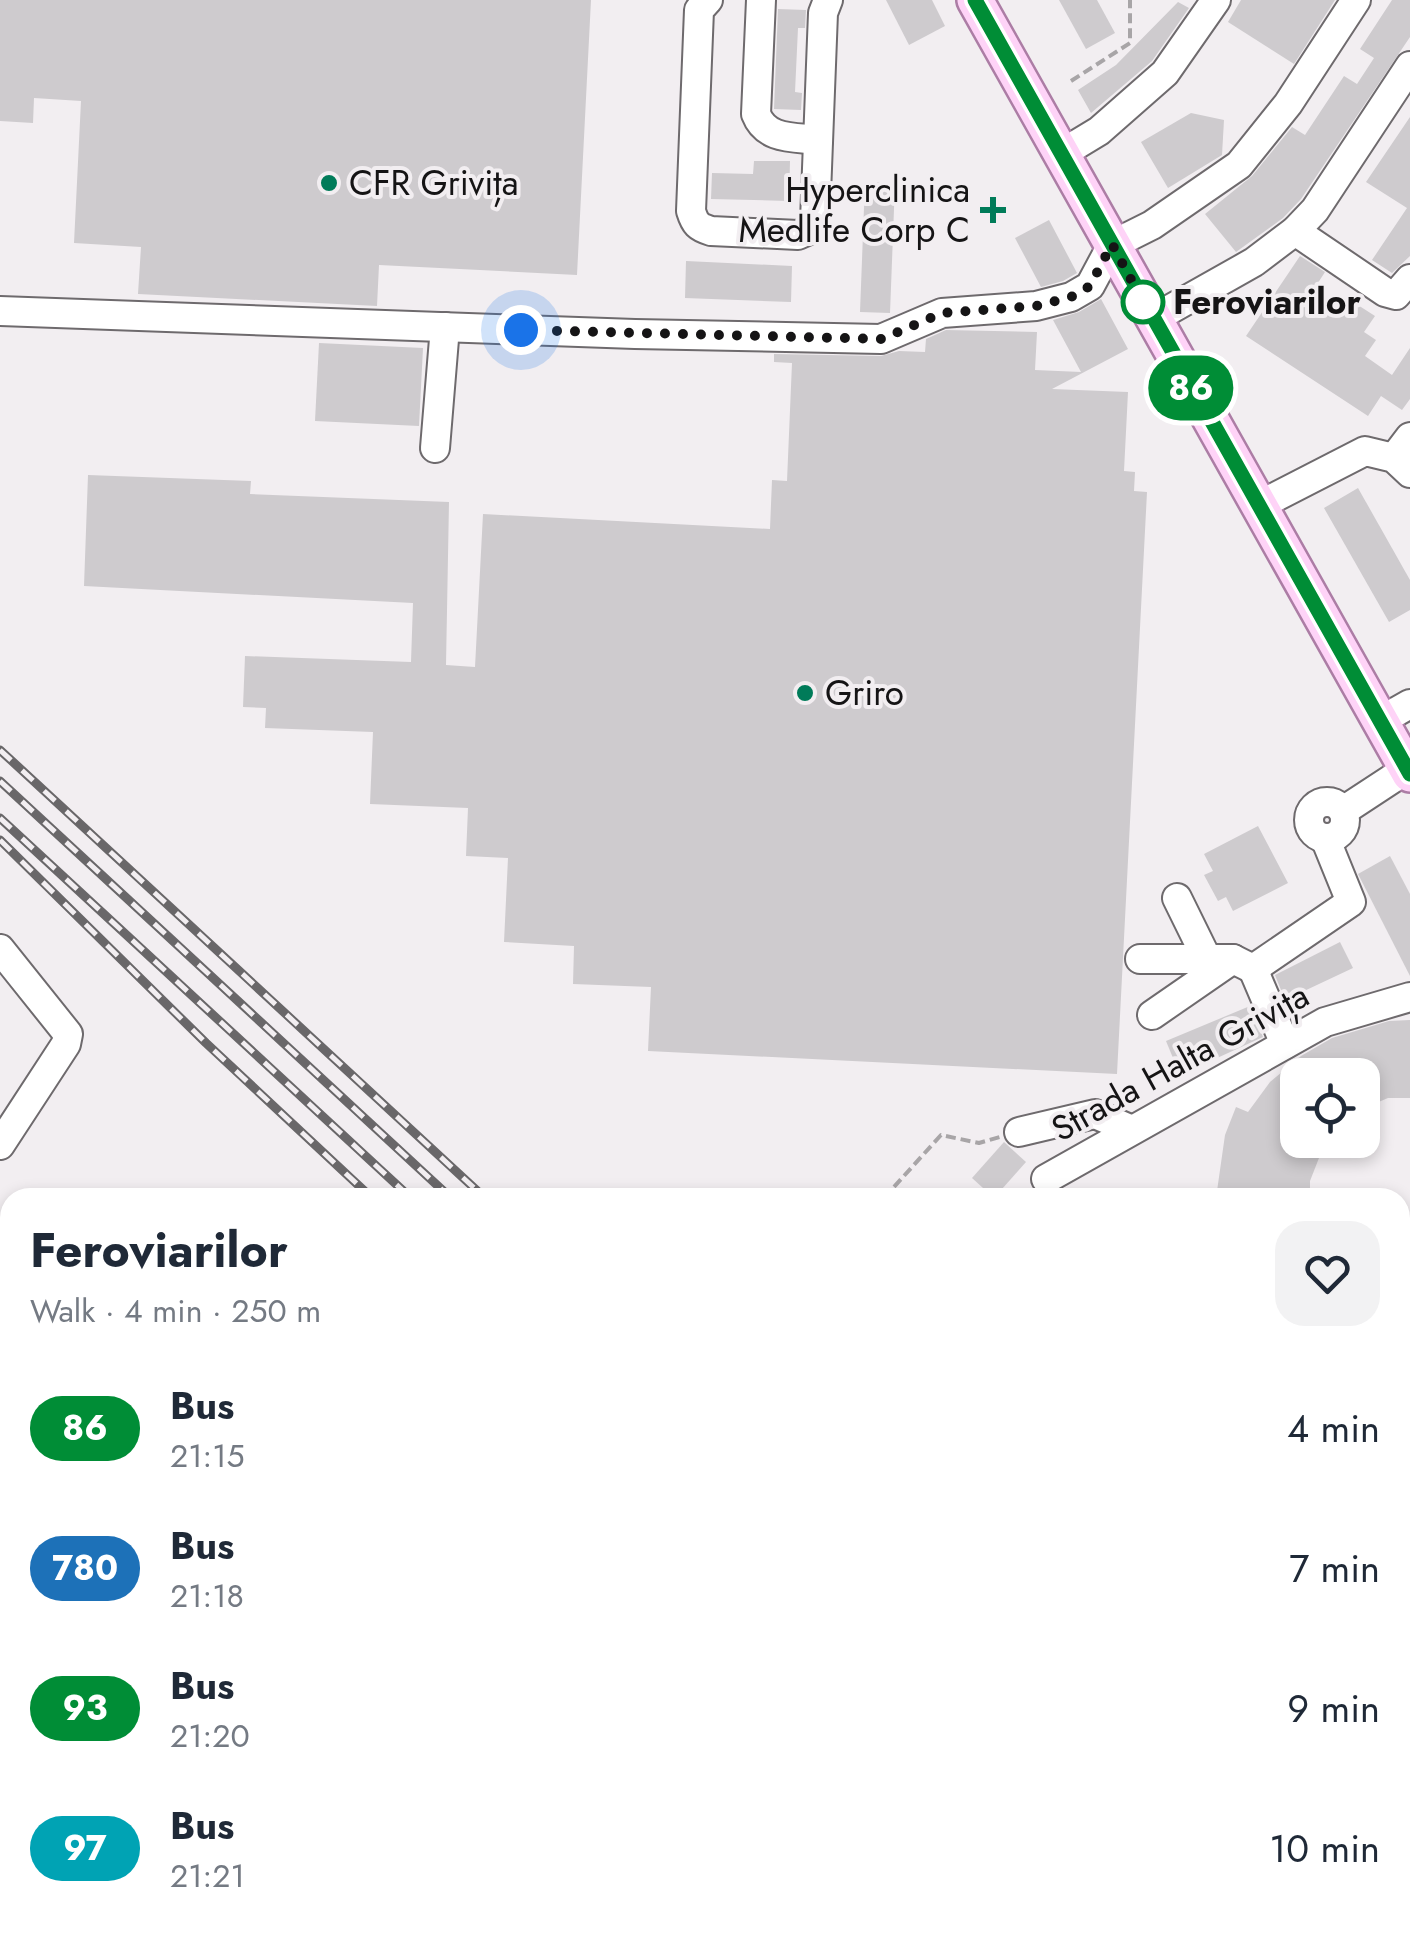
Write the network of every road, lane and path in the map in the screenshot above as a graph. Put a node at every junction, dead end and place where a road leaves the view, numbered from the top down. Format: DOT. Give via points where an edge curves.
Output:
graph roads {
  1 [pos="762,0"];
  2 [pos="975,0"];
  3 [pos="1130,0"];
  4 [pos="1216,0"];
  5 [pos="1356,0"];
  6 [pos="834,2"];
  7 [pos="702,4"];
  8 [pos="1410,66"];
  9 [pos="1070,80"];
  10 [pos="818,140"];
  11 [pos="1061,154"];
  12 [pos="1295,232"];
  13 [pos="1112,244"];
  14 [pos="1410,278"];
  15 [pos="0,311"];
  16 [pos="1152,319"];
  17 [pos="445,327"];
  18 [pos="434,448"];
  19 [pos="1405,456"];
  20 [pos="1258,506"];
  21 [pos="1395,713"];
  22 [pos="1408,771"];
  23 [pos="1177,898"];
  24 [pos="0,949"];
  25 [pos="1140,959"];
  26 [pos="1231,962"];
  27 [pos="1410,997"];
  28 [pos="1152,1015"];
  29 [pos="1285,1044"];
  30 [pos="1132,1130"];
  31 [pos="1019,1132"];
  32 [pos="979,1143"];
  33 [pos="0,1145"];
  34 [pos="1046,1179"];
  35 [pos="893,1188"];
  1 -- 10 [label="street" via="760,126 773,135"];
  2 -- 11 [label="main road"];
  3 -- 9 [label="path" via="1130,44"];
  4 -- 11 [label="street" via="1166,73 1099,132"];
  5 -- 13 [label="street" via="1239,165 1164,218"];
  6 -- 10 [label="street" via="823,13"];
  7 -- 10 [label="street" via="691,211 699,228 807,232 815,220"];
  8 -- 12 [label="street"];
  11 -- 13 [label="main road"];
  12 -- 14 [label="street" via="1385,292 1396,295"];
  12 -- 16 [label="street"];
  13 -- 16 [label="main road"];
  13 -- 17 [label="street" via="1090,286 1071,297 942,313 882,339"];
  15 -- 17 [label="street"];
  16 -- 20 [label="main road"];
  17 -- 18 [label="street"];
  19 -- 20 [label="street" via="1356,453"];
  20 -- 21 [label="main road"];
  21 -- 22 [label="main road"];
  22 -- 26 [label="street" via="1344,811 1326,802 1314,807 1309,825 1325,838 1352,902"];
  23 -- 26 [label="street"];
  24 -- 33 [label="street" via="68,1034"];
  25 -- 26 [label="street"];
  26 -- 28 [label="street"];
  26 -- 29 [label="street"];
  27 -- 29 [label="street, Strada Halta Grivița" via="1325,1022"];
  29 -- 30 [label="street, Strada Halta Grivița"];
  30 -- 31 [label="street" via="1095,1114"];
  30 -- 34 [label="street, Strada Halta Grivița"];
  32 -- 35 [label="path" via="941,1135"];
}
